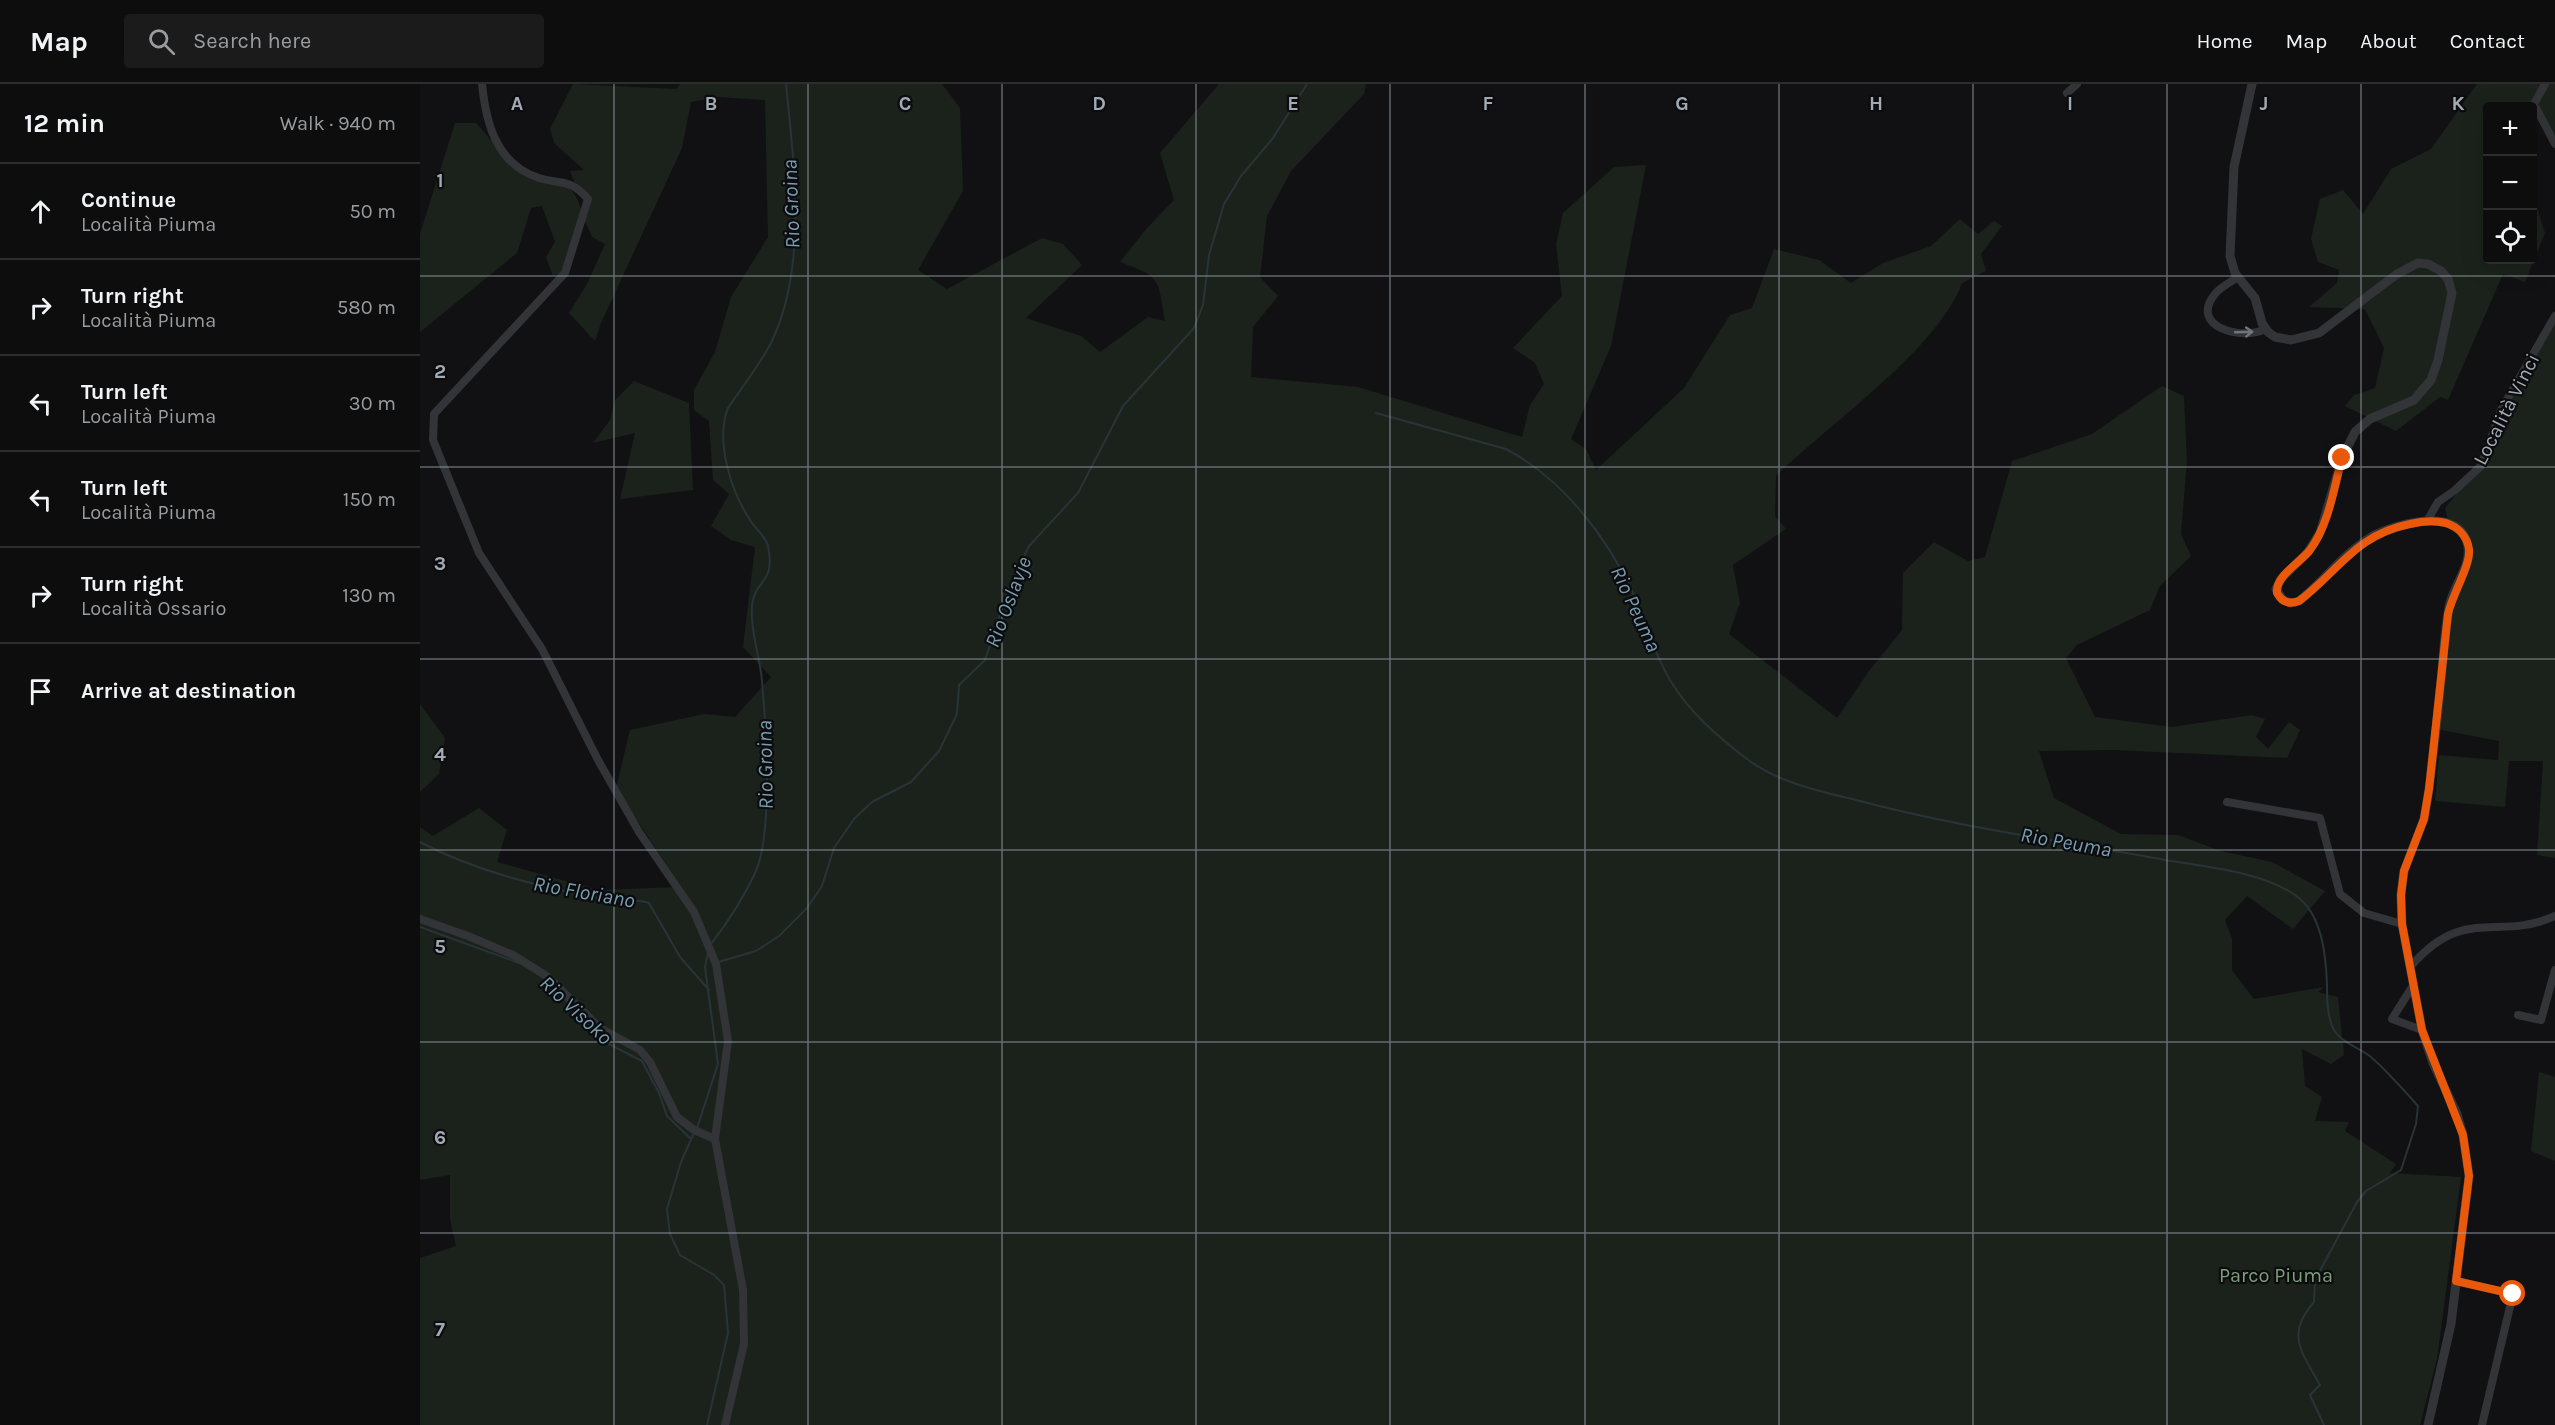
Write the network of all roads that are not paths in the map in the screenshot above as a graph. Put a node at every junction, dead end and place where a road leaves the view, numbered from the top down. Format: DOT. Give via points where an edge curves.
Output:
graph roads {
  1 [pos="482,84"];
  2 [pos="2077,84"];
  3 [pos="2252,84"];
  4 [pos="2545,84"];
  5 [pos="2067,93"];
  6 [pos="2555,144"];
  7 [pos="2238,277"];
  8 [pos="2555,316"];
  9 [pos="2265,329"];
  10 [pos="2427,521"];
  11 [pos="2227,802"];
  12 [pos="2555,916"];
  13 [pos="420,919"];
  14 [pos="2402,924"];
  15 [pos="2411,966"];
  16 [pos="2555,970"];
  17 [pos="2414,984"];
  18 [pos="2518,1015"];
  19 [pos="2422,1030"];
  20 [pos="716,1139"];
  21 [pos="2456,1281"];
  22 [pos="725,1425"];
  23 [pos="2428,1425"];
  24 [pos="2482,1425"];
  1 -- 20 [label="street" via="485,117 499,147 519,167 538,177 576,186 588,200 565,273 434,414 433,440 479,553 542,649 639,831 694,912 716,964 729,1041"];
  2 -- 5 [label="street"];
  3 -- 7 [label="street" via="2234,167 2230,256"];
  4 -- 6 [label="street" via="2534,104"];
  7 -- 9 [label="street" via="2255,298"];
  7 -- 9 [label="street, one-way" via="2214,295 2209,308 2211,321 2229,332"];
  8 -- 10 [label="street, Località Vinci" via="2501,410 2481,466 2438,502"];
  9 -- 10 [label="street" via="2285,339 2312,336 2418,263 2438,268 2448,279 2452,290 2431,380 2414,400 2370,419 2350,439 2320,533 2308,552 2278,582 2279,596 2287,603 2299,601 2345,556 2370,538 2395,527"];
  10 -- 14 [label="street" via="2458,529 2469,550 2448,614 2429,789 2424,819 2404,871"];
  11 -- 14 [label="street" via="2319,818 2340,894 2364,913"];
  12 -- 15 [label="street" via="2527,924 2475,927 2447,934"];
  13 -- 20 [label="street" via="513,955 548,977 600,1028 640,1050 677,1117"];
  14 -- 15 [label="street"];
  15 -- 17 [label="street"];
  16 -- 18 [label="street" via="2541,1020"];
  17 -- 19 [label="street"];
  17 -- 19 [label="street" via="2392,1019"];
  19 -- 21 [label="street" via="2463,1135 2469,1176"];
  20 -- 22 [label="street" via="743,1290 744,1344"];
  21 -- 23 [label="street" via="2440,1382"];
  21 -- 24 [label="street" via="2513,1294"];
}
